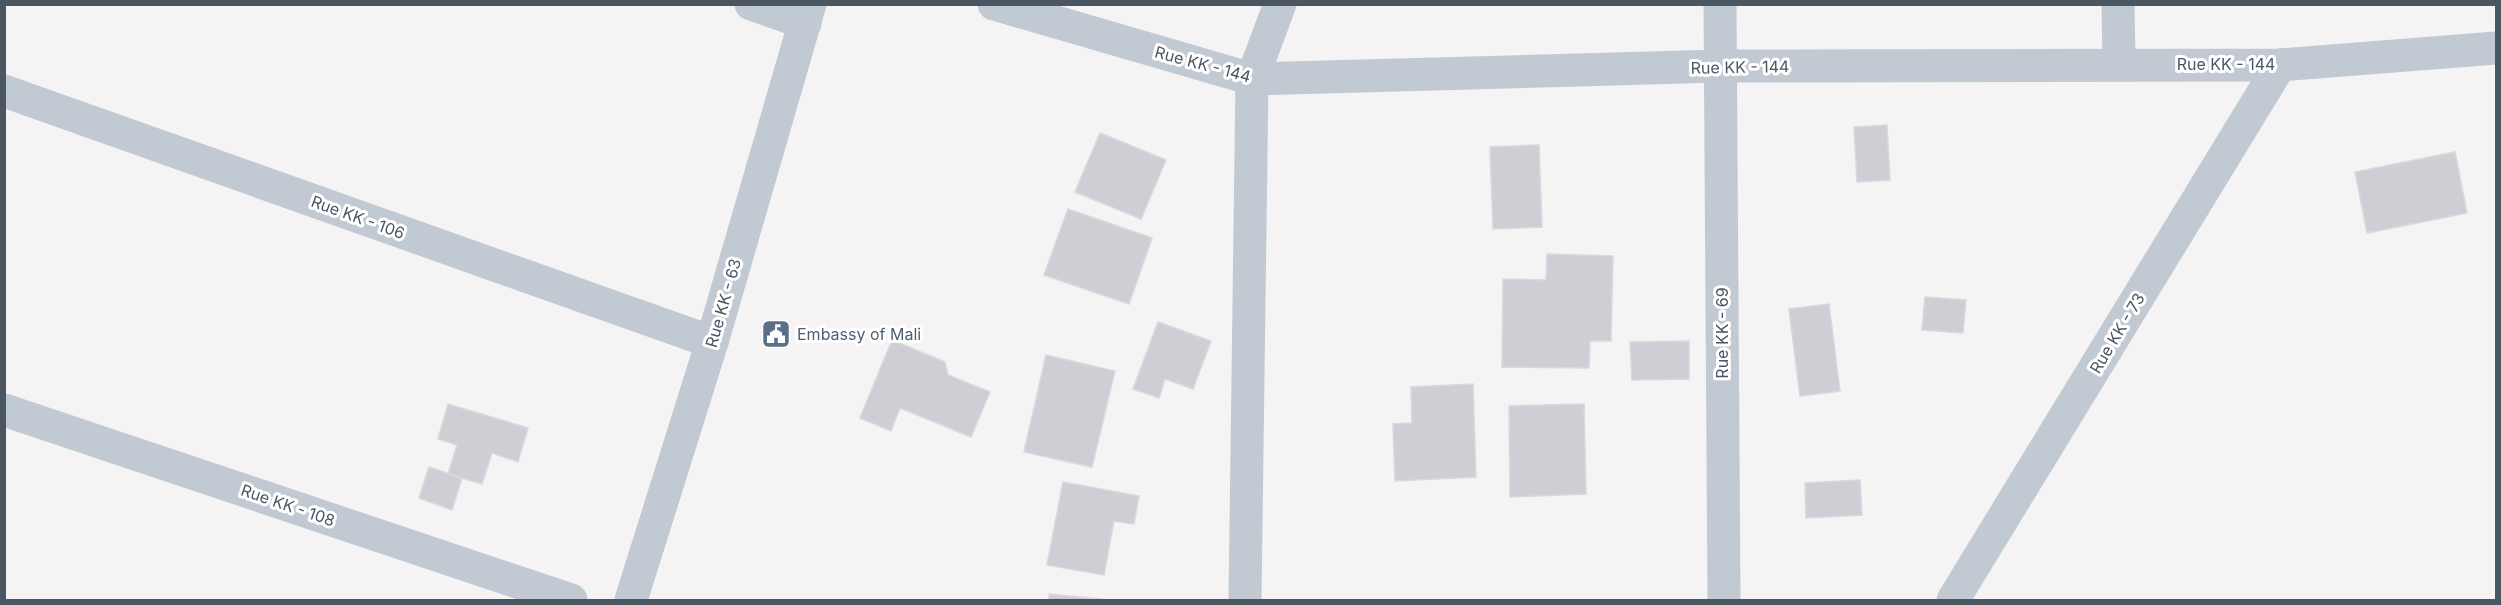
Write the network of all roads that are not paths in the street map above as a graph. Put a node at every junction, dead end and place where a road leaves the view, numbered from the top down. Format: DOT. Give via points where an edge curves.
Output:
graph roads {
  1 [pos="751,4"];
  2 [pos="994,4"];
  3 [pos="1280,4"];
  4 [pos="1720,4"];
  5 [pos="2118,4"];
  6 [pos="807,14"];
  7 [pos="2496,48"];
  8 [pos="2119,63"];
  9 [pos="2280,65"];
  10 [pos="1720,66"];
  11 [pos="1252,79"];
  12 [pos="4,91"];
  13 [pos="711,342"];
  14 [pos="4,410"];
  15 [pos="572,600"];
  16 [pos="631,600"];
  17 [pos="1245,600"];
  18 [pos="1724,600"];
  19 [pos="1953,600"];
  1 -- 6 [label="street"];
  2 -- 11 [label="street, Rue KK - 144"];
  3 -- 11 [label="street"];
  4 -- 10 [label="street, Rue KK - 69"];
  5 -- 8 [label="street"];
  6 -- 13 [label="street, Rue KK - 63"];
  7 -- 9 [label="street, Rue KK - 144"];
  8 -- 9 [label="street, Rue KK - 144"];
  8 -- 10 [label="street, Rue KK - 144"];
  9 -- 19 [label="street, Rue KK - 73"];
  10 -- 11 [label="street, Rue KK - 144"];
  10 -- 18 [label="street, Rue KK - 69"];
  11 -- 17 [label="street"];
  12 -- 13 [label="street, Rue KK - 106"];
  13 -- 16 [label="street, Rue KK - 63"];
  14 -- 15 [label="street, Rue KK - 108"];
}
